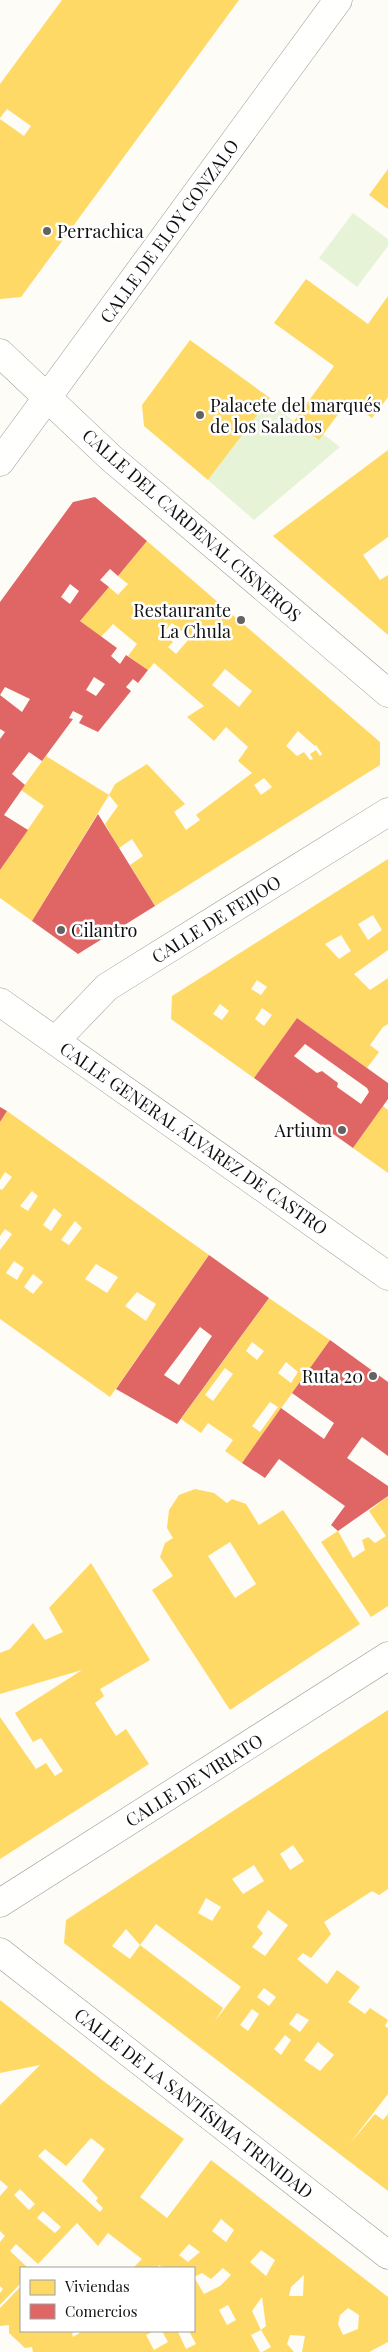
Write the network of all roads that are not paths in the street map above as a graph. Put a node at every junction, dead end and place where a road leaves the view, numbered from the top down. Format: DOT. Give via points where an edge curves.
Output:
graph roads {
  1 [pos="338,0"];
  2 [pos="0,353"];
  3 [pos="47,398"];
  4 [pos="0,462"];
  5 [pos="388,693"];
  6 [pos="388,812"];
  7 [pos="0,1002"];
  8 [pos="56,1040"];
  9 [pos="388,1276"];
  10 [pos="388,1656"];
  11 [pos="0,1903"];
  12 [pos="0,1952"];
  13 [pos="388,2254"];
  1 -- 3 [label="street, CALLE DE ELOY GONZALO"];
  2 -- 3 [label="street, CALLE DEL CARDENAL CISNEROS"];
  3 -- 4 [label="street, CALLE DE ELOY GONZALO"];
  3 -- 5 [label="street, CALLE DEL CARDENAL CISNEROS" via="111,458"];
  6 -- 8 [label="street, CALLE DE FEIJOO" via="106,987"];
  7 -- 8 [label="street, CALLE GENERAL ÁLVAREZ DE CASTRO"];
  8 -- 9 [label="street, CALLE GENERAL ÁLVAREZ DE CASTRO"];
  10 -- 11 [label="street, CALLE DE VIRIATO"];
  12 -- 13 [label="street, CALLE DE LA SANTÍSIMA TRINIDAD"];
}
